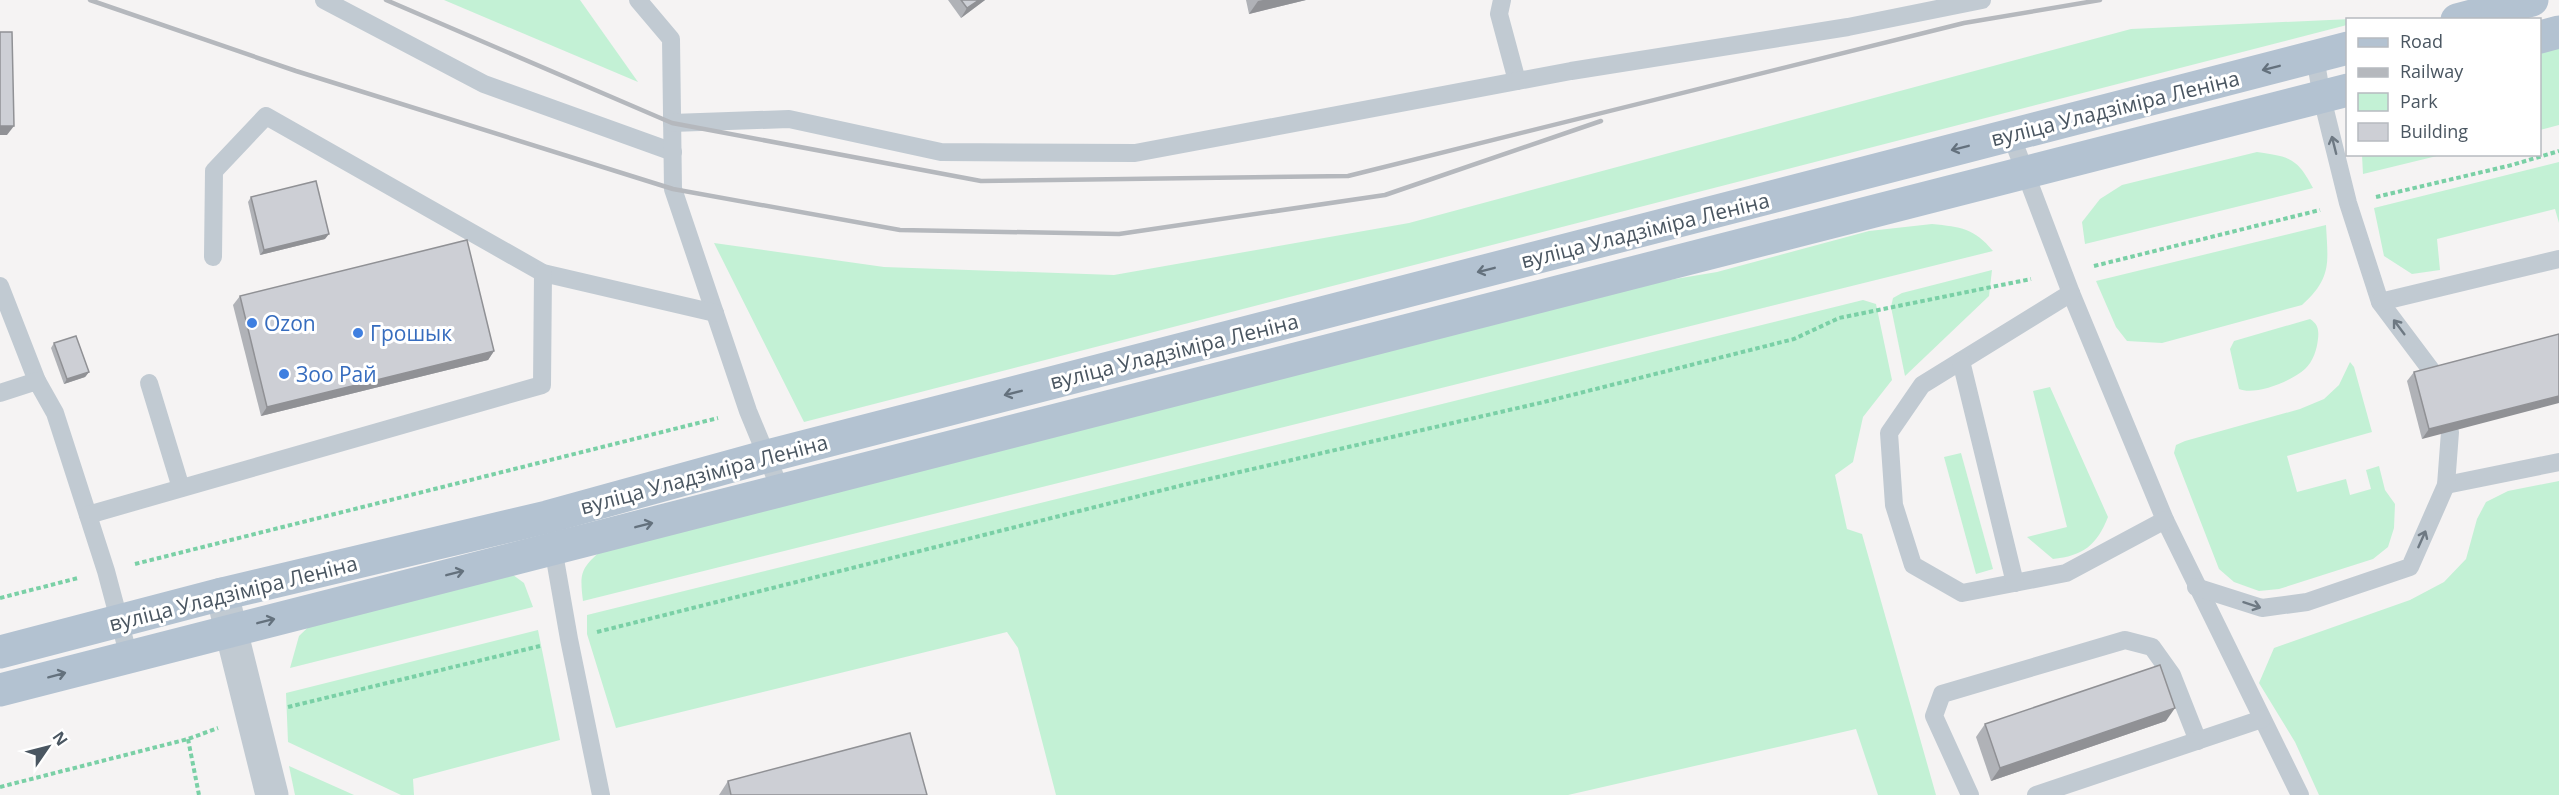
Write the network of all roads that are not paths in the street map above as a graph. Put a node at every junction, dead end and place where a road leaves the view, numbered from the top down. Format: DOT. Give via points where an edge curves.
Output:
graph roads {
  1 [pos="324,0"];
  2 [pos="639,0"];
  3 [pos="1502,0"];
  4 [pos="1982,0"];
  5 [pos="2532,0"];
  6 [pos="2464,18"];
  7 [pos="2559,32"];
  8 [pos="2541,37"];
  9 [pos="2346,49"];
  10 [pos="2315,57"];
  11 [pos="1517,81"];
  12 [pos="2335,94"];
  13 [pos="672,123"];
  14 [pos="2011,135"];
  15 [pos="673,152"];
  16 [pos="2025,172"];
  17 [pos="213,257"];
  18 [pos="2559,259"];
  19 [pos="543,273"];
  20 [pos="0,286"];
  21 [pos="2071,293"];
  22 [pos="2380,302"];
  23 [pos="715,313"];
  24 [pos="1961,361"];
  25 [pos="2434,374"];
  26 [pos="37,381"];
  27 [pos="149,383"];
  28 [pos="0,393"];
  29 [pos="2450,432"];
  30 [pos="768,456"];
  31 [pos="2559,462"];
  32 [pos="2446,485"];
  33 [pos="182,488"];
  34 [pos="781,490"];
  35 [pos="88,515"];
  36 [pos="547,517"];
  37 [pos="2164,520"];
  38 [pos="553,549"];
  39 [pos="2015,583"];
  40 [pos="2196,587"];
  41 [pos="222,594"];
  42 [pos="119,621"];
  43 [pos="231,630"];
  44 [pos="0,652"];
  45 [pos="129,657"];
  46 [pos="0,690"];
  47 [pos="2262,719"];
  48 [pos="2198,741"];
  49 [pos="2293,790"];
  50 [pos="272,795"];
  51 [pos="601,795"];
  52 [pos="1970,795"];
  53 [pos="2036,795"];
  1 -- 15 [label="lane" via="484,84"];
  2 -- 13 [label="lane" via="671,39"];
  3 -- 11 [label="lane" via="1499,14"];
  4 -- 11 [label="lane" via="1848,27"];
  5 -- 6 [label="main road"];
  7 -- 8 [label="main road"];
  9 -- 10 [label="main road, вуліца Уладзіміра Леніна"];
  10 -- 12 [label="lane"];
  10 -- 14 [label="main road, вуліца Уладзіміра Леніна, one-way"];
  11 -- 13 [label="lane" via="1135,153 941,152 789,119"];
  12 -- 16 [label="main road, вуліца Уладзіміра Леніна"];
  22 -- 12 [label="lane, one-way" via="2348,203"];
  13 -- 15 [label="lane"];
  14 -- 16 [label="lane"];
  14 -- 30 [label="main road, вуліца Уладзіміра Леніна, one-way"];
  15 -- 23 [label="lane" via="673,189"];
  16 -- 21 [label="lane"];
  16 -- 34 [label="main road, вуліца Уладзіміра Леніна"];
  17 -- 19 [label="lane" via="214,171 266,116"];
  18 -- 22 [label="lane"];
  19 -- 23 [label="lane"];
  19 -- 33 [label="lane" via="542,385"];
  20 -- 26 [label="lane"];
  21 -- 24 [label="lane"];
  21 -- 37 [label="lane"];
  25 -- 22 [label="lane, one-way"];
  23 -- 30 [label="lane" via="748,411"];
  24 -- 39 [label="lane"];
  24 -- 39 [label="lane" via="1922,385 1889,433 1894,505 1912,565 1962,593"];
  26 -- 28 [label="lane"];
  26 -- 35 [label="lane" via="55,413"];
  27 -- 33 [label="lane"];
  29 -- 32 [label="lane"];
  30 -- 34 [label="lane"];
  30 -- 36 [label="main road, вуліца Уладзіміра Леніна"];
  31 -- 32 [label="lane"];
  40 -- 32 [label="lane, one-way" via="2262,608 2307,602 2410,567"];
  33 -- 35 [label="lane"];
  38 -- 34 [label="main road, вуліца Уладзіміра Леніна, one-way"];
  35 -- 42 [label="lane"];
  36 -- 38 [label="lane"];
  36 -- 41 [label="main road, вуліца Уладзіміра Леніна"];
  37 -- 39 [label="lane" via="2066,573"];
  37 -- 40 [label="lane"];
  43 -- 38 [label="main road, вуліца Уладзіміра Леніна, one-way"];
  38 -- 51 [label="lane"];
  40 -- 47 [label="lane"];
  41 -- 42 [label="main road, вуліца Уладзіміра Леніна"];
  41 -- 43 [label="street"];
  42 -- 44 [label="main road, вуліца Уладзіміра Леніна"];
  42 -- 45 [label="lane"];
  43 -- 45 [label="main road, вуліца Уладзіміра Леніна"];
  43 -- 50 [label="street"];
  46 -- 45 [label="main road, вуліца Уладзіміра Леніна, one-way"];
  47 -- 48 [label="lane"];
  47 -- 49 [label="lane"];
  48 -- 52 [label="lane" via="2172,675 2152,647 2125,640 1942,694 1934,716"];
  48 -- 53 [label="lane"];
}
